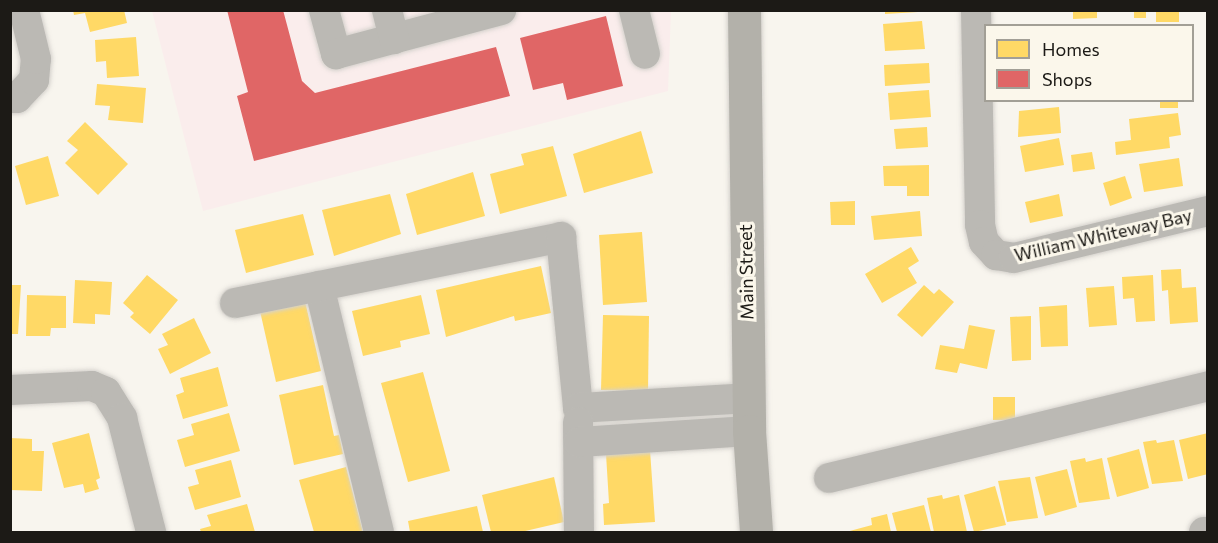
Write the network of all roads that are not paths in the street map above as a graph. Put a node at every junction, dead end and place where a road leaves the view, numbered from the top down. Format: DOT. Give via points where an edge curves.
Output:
graph roads {
  1 [pos="24,10"];
  2 [pos="324,10"];
  3 [pos="501,10"];
  4 [pos="634,10"];
  5 [pos="744,10"];
  6 [pos="976,10"];
  7 [pos="391,25"];
  8 [pos="645,54"];
  9 [pos="10,98"];
  10 [pos="1208,211"];
  11 [pos="319,286"];
  12 [pos="235,303"];
  13 [pos="1208,386"];
  14 [pos="10,390"];
  15 [pos="749,398"];
  16 [pos="578,408"];
  17 [pos="749,431"];
  18 [pos="579,442"];
  19 [pos="829,478"];
  20 [pos="151,532"];
  21 [pos="379,532"];
  22 [pos="579,532"];
  23 [pos="756,532"];
  1 -- 9 [label="street" via="36,59 34,80 17,98"];
  2 -- 7 [label="street" via="336,54"];
  3 -- 7 [label="street"];
  4 -- 8 [label="street"];
  5 -- 15 [label="main road, Main Street"];
  6 -- 10 [label="street, William Whiteway Bay" via="980,225 984,242 996,255 1014,258"];
  11 -- 12 [label="street"];
  11 -- 16 [label="street" via="561,237"];
  11 -- 21 [label="street"];
  13 -- 19 [label="street"];
  14 -- 20 [label="street" via="92,386 106,392 122,417"];
  15 -- 16 [label="street"];
  15 -- 17 [label="main road, Main Street"];
  16 -- 18 [label="street"];
  17 -- 18 [label="street"];
  17 -- 23 [label="main road, Main Street"];
  18 -- 22 [label="street"];
}
